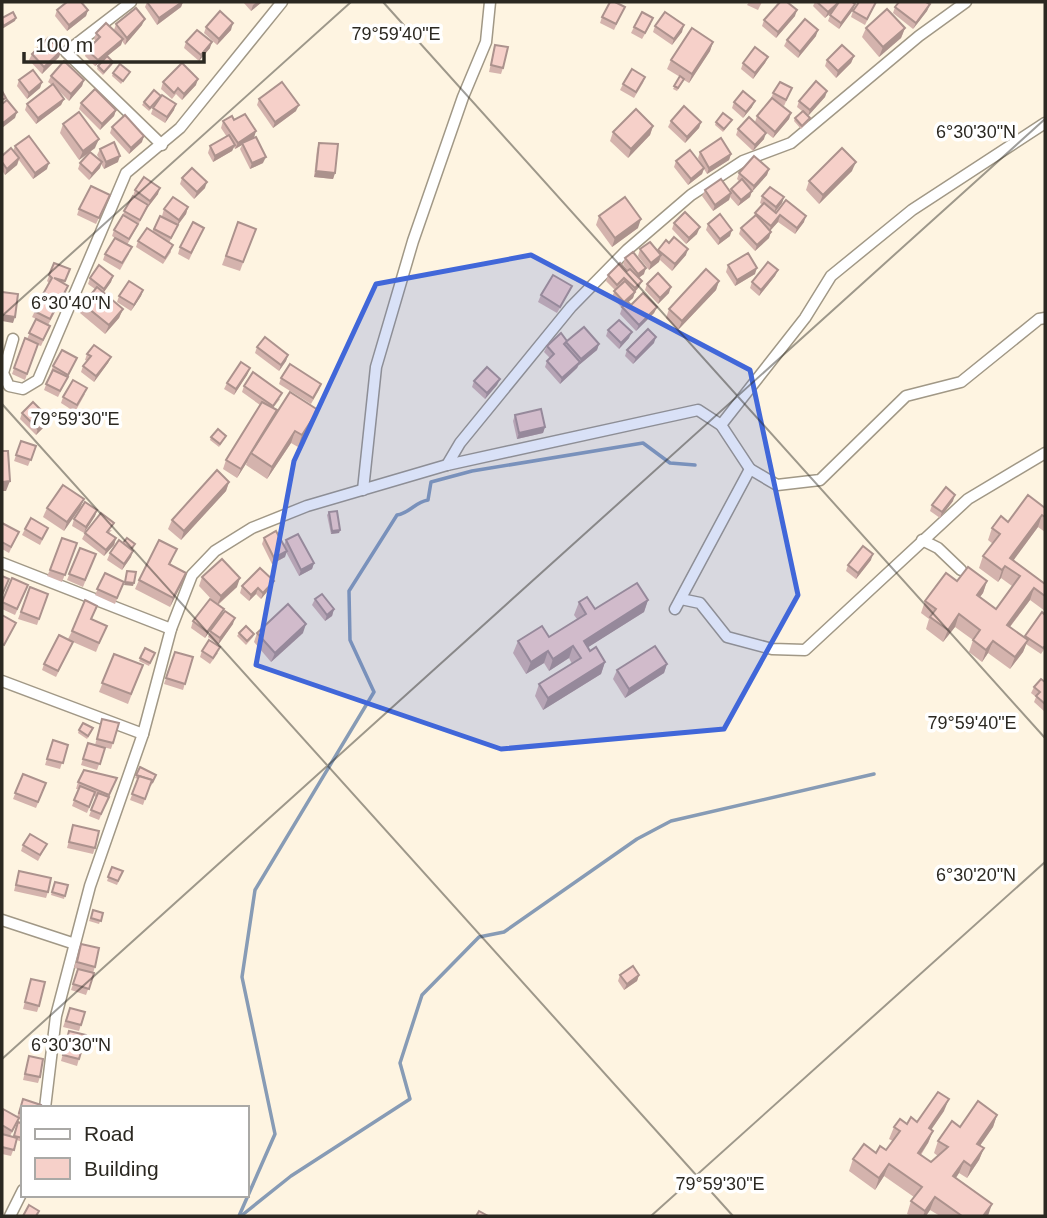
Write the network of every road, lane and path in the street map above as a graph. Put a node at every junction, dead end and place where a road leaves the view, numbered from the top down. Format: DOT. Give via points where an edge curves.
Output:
graph roads {
  1 [pos="131,2"];
  2 [pos="282,2"];
  3 [pos="490,2"];
  4 [pos="966,2"];
  5 [pos="1045,123"];
  6 [pos="162,145"];
  7 [pos="1045,318"];
  8 [pos="13,339"];
  9 [pos="720,425"];
  10 [pos="1045,453"];
  11 [pos="447,465"];
  12 [pos="750,469"];
  13 [pos="363,490"];
  14 [pos="922,540"];
  15 [pos="2,563"];
  16 [pos="961,570"];
  17 [pos="681,599"];
  18 [pos="675,609"];
  19 [pos="171,629"];
  20 [pos="2,681"];
  21 [pos="143,734"];
  22 [pos="2,920"];
  23 [pos="75,944"];
  24 [pos="45,1106"];
  25 [pos="21,1194"];
  26 [pos="10,1216"];
  1 -- 6 [label="street" via="66,52"];
  2 -- 6 [label="street"];
  3 -- 13 [label="street" via="486,42 413,241 376,367"];
  4 -- 11 [label="street" via="791,143 743,161 691,195 627,250 572,307"];
  5 -- 9 [label="street" via="912,210 831,276 805,318"];
  6 -- 8 [label="street" via="126,173 38,380 23,389 9,386 3,373"];
  7 -- 12 [label="street" via="961,382 906,396 820,480 777,485"];
  9 -- 11 [label="street" via="698,410"];
  9 -- 12 [label="street"];
  10 -- 14 [label="street" via="968,499"];
  11 -- 13 [label="street"];
  12 -- 17 [label="street"];
  13 -- 19 [label="street" via="252,528 215,551 192,575"];
  14 -- 16 [label="street"];
  14 -- 17 [label="street" via="805,650 772,649 727,638 700,603"];
  15 -- 19 [label="street"];
  17 -- 18 [label="street"];
  19 -- 21 [label="street"];
  20 -- 21 [label="street"];
  21 -- 23 [label="street" via="90,886"];
  22 -- 23 [label="street"];
  23 -- 24 [label="street" via="56,1016"];
  25 -- 26 [label="street"];
}
